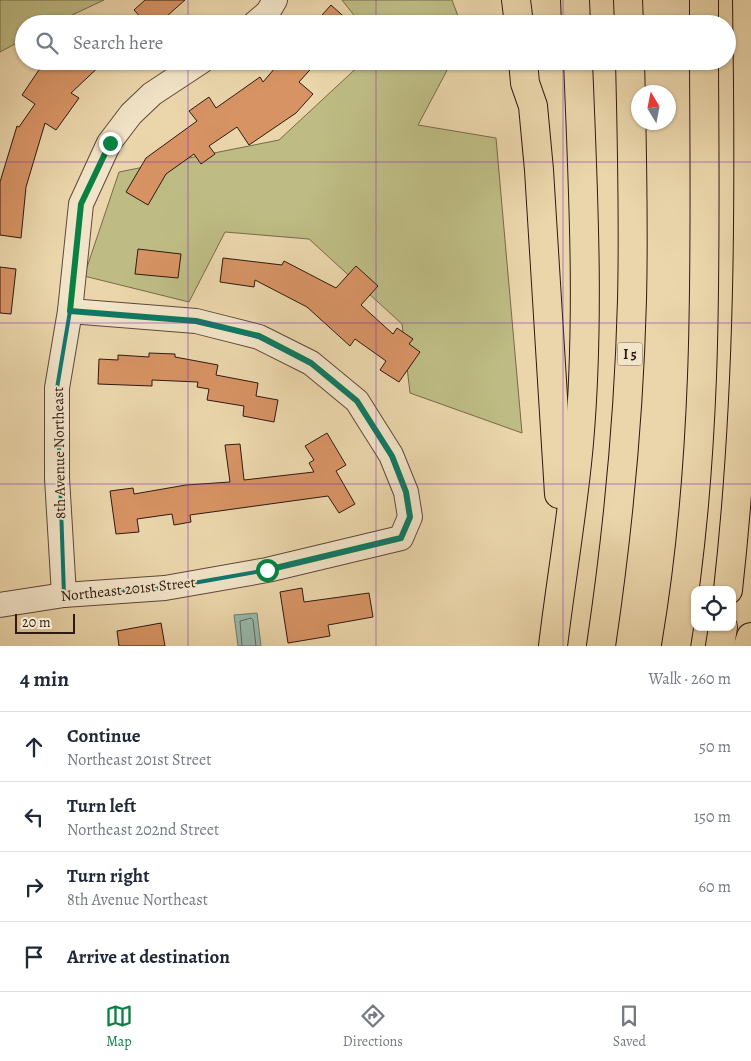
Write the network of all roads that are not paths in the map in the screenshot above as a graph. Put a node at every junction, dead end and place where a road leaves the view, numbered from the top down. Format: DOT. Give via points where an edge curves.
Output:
graph roads {
  1 [pos="275,0"];
  2 [pos="516,0"];
  3 [pos="534,0"];
  4 [pos="575,0"];
  5 [pos="628,0"];
  6 [pos="704,0"];
  7 [pos="747,0"];
  8 [pos="264,15"];
  9 [pos="518,15"];
  10 [pos="535,15"];
  11 [pos="576,15"];
  12 [pos="629,15"];
  13 [pos="704,15"];
  14 [pos="188,70"];
  15 [pos="524,70"];
  16 [pos="540,70"];
  17 [pos="578,70"];
  18 [pos="630,70"];
  19 [pos="704,70"];
  20 [pos="533,106"];
  21 [pos="70,311"];
  22 [pos="728,586"];
  23 [pos="64,595"];
  24 [pos="0,605"];
  25 [pos="558,608"];
  26 [pos="722,631"];
  27 [pos="751,637"];
  28 [pos="553,646"];
  29 [pos="601,646"];
  30 [pos="676,646"];
  31 [pos="720,646"];
  32 [pos="748,646"];
  1 -- 8 [label="street"];
  2 -- 9 [label="highway"];
  3 -- 10 [label="highway"];
  4 -- 11 [label="highway"];
  5 -- 12 [label="highway"];
  6 -- 13 [label="highway"];
  7 -- 22 [label="highway" via="748,300 738,501"];
  14 -- 21 [label="street, 8th Avenue Northeast" via="152,94 131,114 110,143 81,204"];
  15 -- 20 [label="highway"];
  16 -- 20 [label="highway" via="541,81"];
  17 -- 25 [label="highway" via="585,327 579,444"];
  18 -- 29 [label="highway, I 5" via="633,207 628,396 621,492"];
  19 -- 30 [label="highway" via="704,301 698,438 692,530"];
  20 -- 25 [label="highway" via="557,444"];
  21 -- 23 [label="street, 8th Avenue Northeast" via="57,388 57,478"];
  21 -- 23 [label="street, Northeast 201st Street" via="196,321 259,336 311,363 357,401 392,456 406,492 410,517 401,538 267,570 165,588"];
  23 -- 24 [label="street, Northeast 201st Street"];
  25 -- 28 [label="highway"];
  26 -- 31 [label="highway"];
  27 -- 32 [label="highway"];
}
